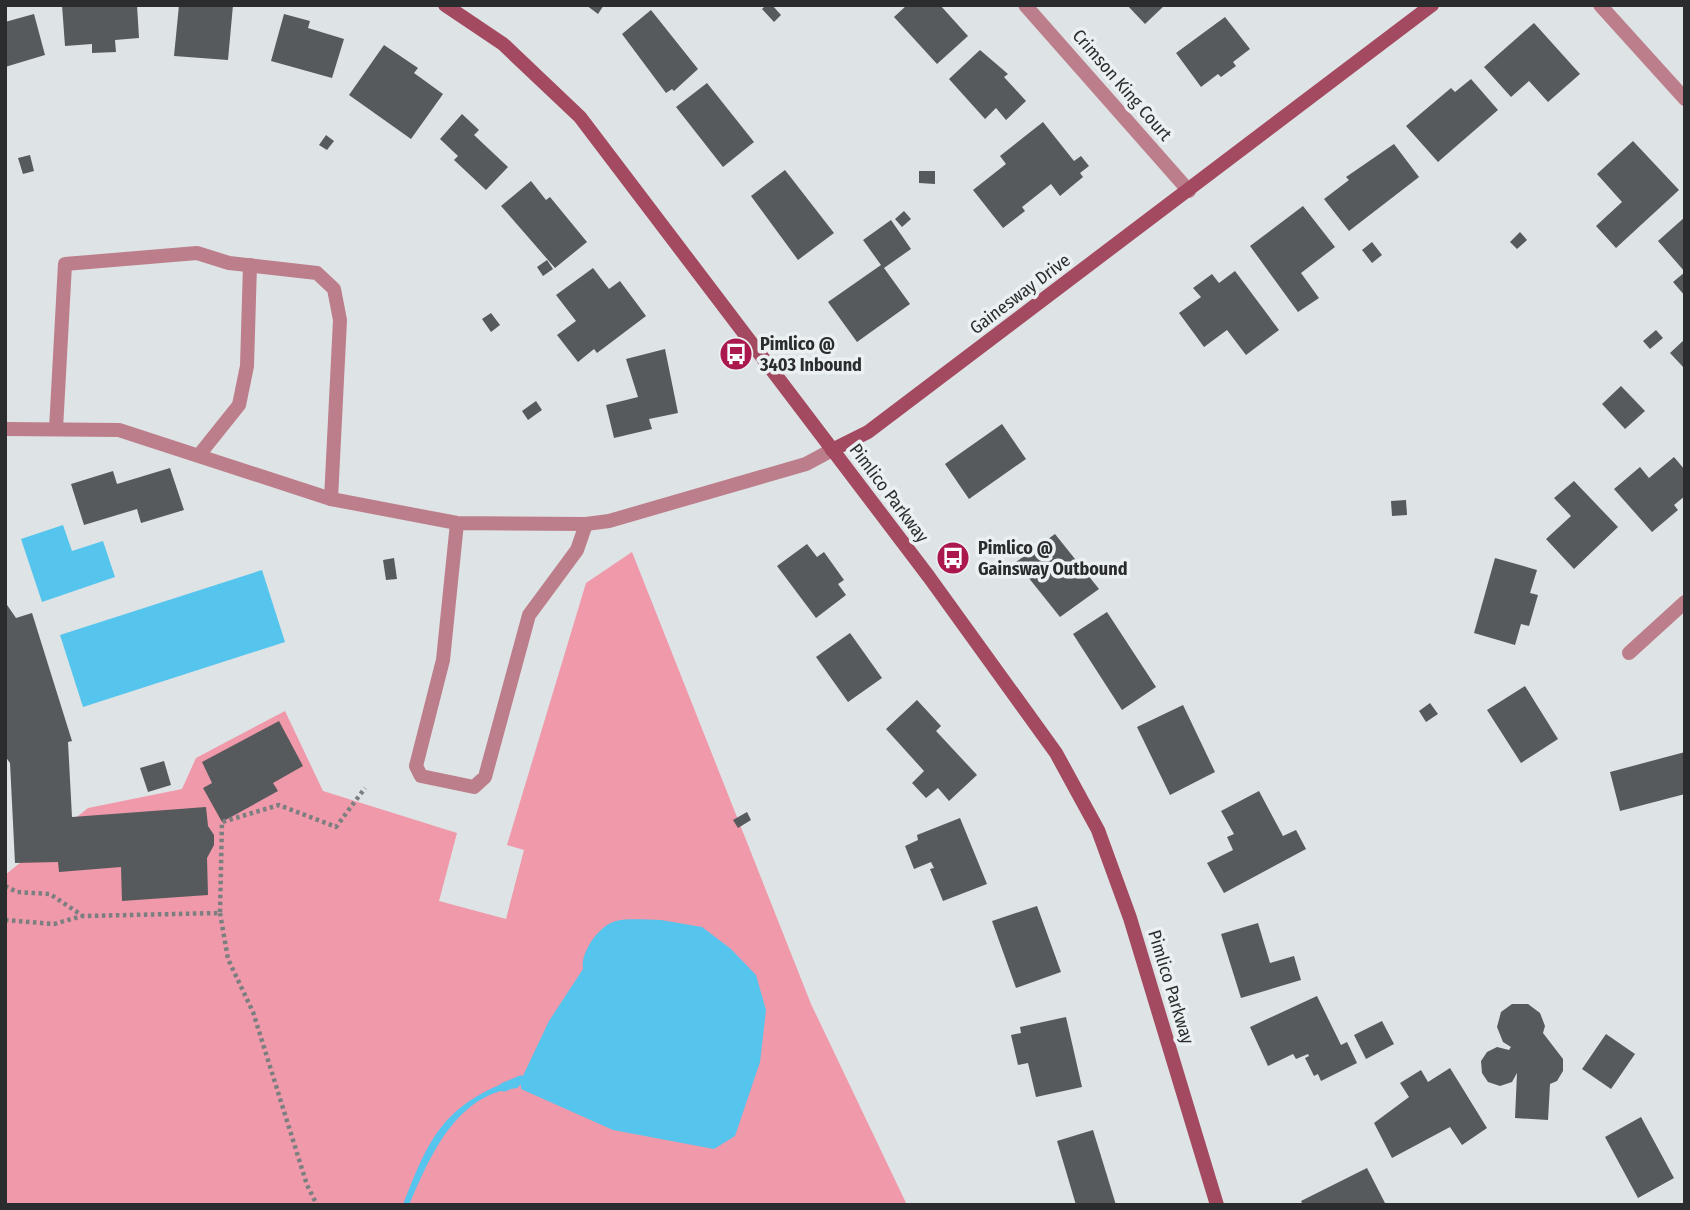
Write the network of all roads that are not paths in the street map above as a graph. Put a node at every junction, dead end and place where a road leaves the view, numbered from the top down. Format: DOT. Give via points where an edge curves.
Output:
graph roads {
  1 [pos="445,5"];
  2 [pos="1025,5"];
  3 [pos="1432,5"];
  4 [pos="1600,5"];
  5 [pos="1685,99"];
  6 [pos="1189,191"];
  7 [pos="250,265"];
  8 [pos="5,429"];
  9 [pos="56,429"];
  10 [pos="832,450"];
  11 [pos="199,455"];
  12 [pos="331,499"];
  13 [pos="457,523"];
  14 [pos="586,524"];
  15 [pos="1685,602"];
  16 [pos="1629,653"];
  17 [pos="1217,1205"];
  1 -- 10 [label="street, Pimlico Parkway" via="503,44 580,117"];
  2 -- 6 [label="street, Crimson King Court"];
  3 -- 6 [label="street, Gainesway Drive"];
  4 -- 5 [label="street"];
  6 -- 10 [label="street, Gainesway Drive" via="868,432"];
  7 -- 9 [label="street" via="197,253 65,264"];
  7 -- 11 [label="street" via="247,366 239,405"];
  7 -- 12 [label="street" via="317,273 334,289 340,320"];
  8 -- 9 [label="street, Gainesway Drive"];
  9 -- 11 [label="street, Gainesway Drive" via="119,430"];
  10 -- 14 [label="street, Gainesway Drive" via="806,464"];
  10 -- 17 [label="street, Pimlico Parkway" via="984,651 1081,796 1130,918"];
  11 -- 12 [label="street, Gainesway Drive"];
  12 -- 13 [label="street, Gainesway Drive"];
  13 -- 14 [label="street, Gainesway Drive"];
  13 -- 14 [label="street" via="443,660 416,766 421,776 474,786 485,777 529,615 577,550"];
  15 -- 16 [label="street"];
}
